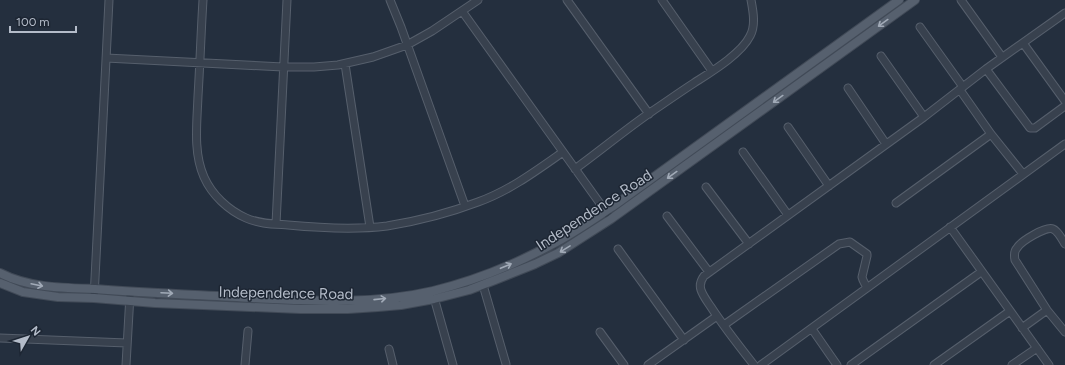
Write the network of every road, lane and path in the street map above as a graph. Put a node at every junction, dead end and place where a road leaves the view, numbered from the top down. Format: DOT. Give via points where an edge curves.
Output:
graph roads {
  1 [pos="109,0"];
  2 [pos="203,0"];
  3 [pos="287,0"];
  4 [pos="390,0"];
  5 [pos="478,0"];
  6 [pos="567,0"];
  7 [pos="662,0"];
  8 [pos="750,0"];
  9 [pos="899,0"];
  10 [pos="915,0"];
  11 [pos="961,0"];
  12 [pos="462,11"];
  13 [pos="1065,12"];
  14 [pos="920,27"];
  15 [pos="1023,43"];
  16 [pos="407,45"];
  17 [pos="881,56"];
  18 [pos="1002,57"];
  19 [pos="106,58"];
  20 [pos="200,63"];
  21 [pos="345,64"];
  22 [pos="283,67"];
  23 [pos="986,69"];
  24 [pos="712,71"];
  25 [pos="848,88"];
  26 [pos="962,88"];
  27 [pos="1065,100"];
  28 [pos="1065,106"];
  29 [pos="649,114"];
  30 [pos="924,117"];
  31 [pos="788,127"];
  32 [pos="992,134"];
  33 [pos="886,144"];
  34 [pos="1065,144"];
  35 [pos="563,152"];
  36 [pos="743,152"];
  37 [pos="575,169"];
  38 [pos="1023,174"];
  39 [pos="706,186"];
  40 [pos="829,186"];
  41 [pos="896,203"];
  42 [pos="465,206"];
  43 [pos="606,211"];
  44 [pos="788,215"];
  45 [pos="668,216"];
  46 [pos="611,219"];
  47 [pos="276,224"];
  48 [pos="370,227"];
  49 [pos="950,227"];
  50 [pos="749,244"];
  51 [pos="1065,244"];
  52 [pos="618,249"];
  53 [pos="709,272"];
  54 [pos="982,272"];
  55 [pos="0,273"];
  56 [pos="0,283"];
  57 [pos="483,285"];
  58 [pos="867,288"];
  59 [pos="131,292"];
  60 [pos="94,293"];
  61 [pos="433,295"];
  62 [pos="130,300"];
  63 [pos="1010,310"];
  64 [pos="1047,310"];
  65 [pos="716,316"];
  66 [pos="724,325"];
  67 [pos="1022,328"];
  68 [pos="812,329"];
  69 [pos="248,331"];
  70 [pos="600,332"];
  71 [pos="1065,332"];
  72 [pos="0,338"];
  73 [pos="684,340"];
  74 [pos="127,343"];
  75 [pos="1037,348"];
  76 [pos="389,349"];
  77 [pos="506,364"];
  78 [pos="126,365"];
  79 [pos="245,365"];
  80 [pos="393,365"];
  81 [pos="453,365"];
  82 [pos="624,365"];
  83 [pos="648,365"];
  84 [pos="754,365"];
  85 [pos="761,365"];
  86 [pos="837,365"];
  87 [pos="851,365"];
  88 [pos="934,365"];
  89 [pos="1012,365"];
  90 [pos="1049,365"];
  1 -- 19 [label="street"];
  2 -- 20 [label="street"];
  3 -- 22 [label="street"];
  4 -- 16 [label="street"];
  5 -- 12 [label="street"];
  6 -- 29 [label="street"];
  7 -- 24 [label="street"];
  8 -- 24 [label="street" via="754,16 750,37 730,58"];
  9 -- 43 [label="main road, Independence Road"];
  10 -- 46 [label="main road, Independence Road, one-way"];
  11 -- 18 [label="street"];
  12 -- 16 [label="street"];
  12 -- 35 [label="street"];
  13 -- 15 [label="street"];
  14 -- 26 [label="street"];
  15 -- 18 [label="street"];
  15 -- 27 [label="street"];
  16 -- 21 [label="street"];
  16 -- 42 [label="street"];
  17 -- 30 [label="street"];
  18 -- 23 [label="street"];
  19 -- 20 [label="street"];
  19 -- 60 [label="street"];
  20 -- 22 [label="street"];
  20 -- 47 [label="street" via="197,138 200,167 204,178 215,196 231,209 255,221"];
  21 -- 22 [label="street"];
  21 -- 48 [label="street"];
  22 -- 47 [label="street"];
  23 -- 26 [label="street"];
  23 -- 28 [label="street" via="1030,128 1036,128"];
  24 -- 29 [label="street"];
  25 -- 33 [label="street"];
  26 -- 30 [label="street"];
  26 -- 32 [label="street"];
  29 -- 37 [label="street"];
  30 -- 33 [label="street"];
  31 -- 40 [label="street"];
  32 -- 38 [label="street"];
  32 -- 41 [label="street"];
  33 -- 40 [label="street"];
  34 -- 38 [label="street"];
  35 -- 37 [label="street"];
  35 -- 42 [label="street" via="512,186"];
  36 -- 44 [label="street"];
  37 -- 43 [label="street"];
  38 -- 49 [label="street"];
  39 -- 50 [label="street"];
  40 -- 44 [label="street"];
  42 -- 48 [label="street" via="435,216"];
  43 -- 46 [label="street"];
  61 -- 43 [label="main road, Independence Road, one-way" via="553,245"];
  44 -- 50 [label="street"];
  45 -- 53 [label="street"];
  46 -- 57 [label="main road, Independence Road, one-way" via="558,253"];
  47 -- 48 [label="street"];
  49 -- 54 [label="street"];
  49 -- 58 [label="street"];
  50 -- 53 [label="street"];
  51 -- 64 [label="street" via="1056,232 1048,229 1017,247 1014,255"];
  52 -- 73 [label="street"];
  53 -- 65 [label="street" via="700,284"];
  54 -- 63 [label="street"];
  54 -- 87 [label="street"];
  55 -- 60 [label="main road, Independence Road, one-way" via="39,286"];
  56 -- 60 [label="main road, Independence Road" via="23,292 58,297"];
  57 -- 61 [label="main road, Independence Road"];
  57 -- 77 [label="street"];
  58 -- 66 [label="street" via="862,280 867,254 850,242 839,244"];
  58 -- 68 [label="street"];
  59 -- 60 [label="main road, Independence Road"];
  59 -- 61 [label="main road, Independence Road, one-way" via="348,301"];
  59 -- 62 [label="street"];
  60 -- 62 [label="main road, Independence Road"];
  61 -- 62 [label="main road, Independence Road" via="395,305 348,309"];
  61 -- 81 [label="street"];
  62 -- 74 [label="street"];
  63 -- 67 [label="street"];
  63 -- 88 [label="street"];
  64 -- 67 [label="street"];
  64 -- 71 [label="street"];
  65 -- 66 [label="street"];
  65 -- 73 [label="street"];
  66 -- 84 [label="street"];
  67 -- 75 [label="street"];
  68 -- 85 [label="street"];
  68 -- 86 [label="street"];
  69 -- 79 [label="street"];
  70 -- 82 [label="street"];
  72 -- 74 [label="street"];
  73 -- 83 [label="street"];
  74 -- 78 [label="street"];
  75 -- 89 [label="street"];
  75 -- 90 [label="street"];
  76 -- 80 [label="street"];
}
